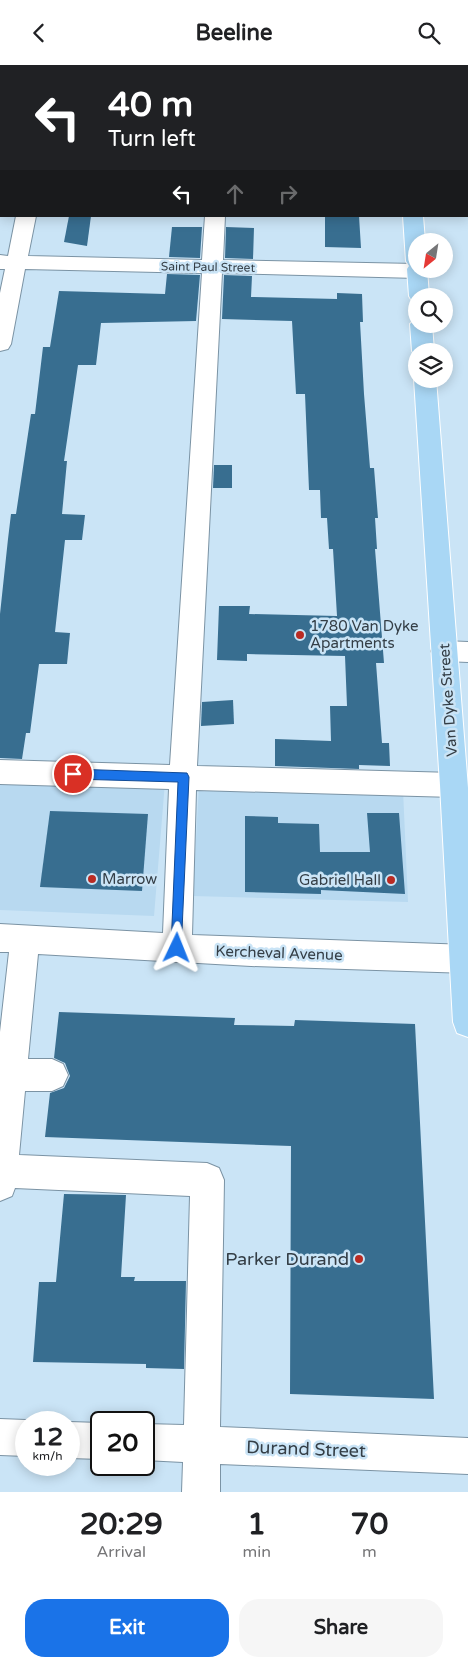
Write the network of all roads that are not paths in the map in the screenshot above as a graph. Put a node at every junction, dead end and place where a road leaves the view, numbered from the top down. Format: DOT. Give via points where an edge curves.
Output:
graph roads {
  1 [pos="26,217"];
  2 [pos="215,217"];
  3 [pos="413,217"];
  4 [pos="414,233"];
  5 [pos="8,263"];
  6 [pos="212,267"];
  7 [pos="408,267"];
  8 [pos="0,344"];
  9 [pos="426,388"];
  10 [pos="456,651"];
  11 [pos="0,772"];
  12 [pos="183,777"];
  13 [pos="454,785"];
  14 [pos="13,939"];
  15 [pos="177,948"];
  16 [pos="466,959"];
  17 [pos="468,1022"];
  18 [pos="10,1075"];
  19 [pos="52,1075"];
  20 [pos="1,1175"];
  21 [pos="0,1437"];
  22 [pos="15,1438"];
  23 [pos="155,1443"];
  24 [pos="203,1445"];
  25 [pos="468,1456"];
  26 [pos="201,1492"];
  1 -- 5 [label="street"];
  2 -- 6 [label="street"];
  3 -- 4 [label="main road"];
  5 -- 6 [label="street, Saint Paul Street"];
  5 -- 8 [label="street"];
  6 -- 7 [label="street, Saint Paul Street"];
  6 -- 12 [label="street"];
  9 -- 10 [label="main road, Van Dyke Street"];
  10 -- 13 [label="main road, Van Dyke Street"];
  11 -- 12 [label="street"];
  12 -- 13 [label="street"];
  12 -- 15 [label="street"];
  13 -- 16 [label="main road, Van Dyke Street"];
  14 -- 15 [label="street, Kercheval Avenue"];
  14 -- 18 [label="street"];
  15 -- 16 [label="street, Kercheval Avenue"];
  16 -- 17 [label="main road, Van Dyke Street"];
  18 -- 19 [label="street"];
  18 -- 20 [label="street"];
  20 -- 24 [label="street" via="207,1180"];
  21 -- 22 [label="street"];
  23 -- 24 [label="street, Durand Street"];
  24 -- 25 [label="street, Durand Street"];
  24 -- 26 [label="street"];
}
